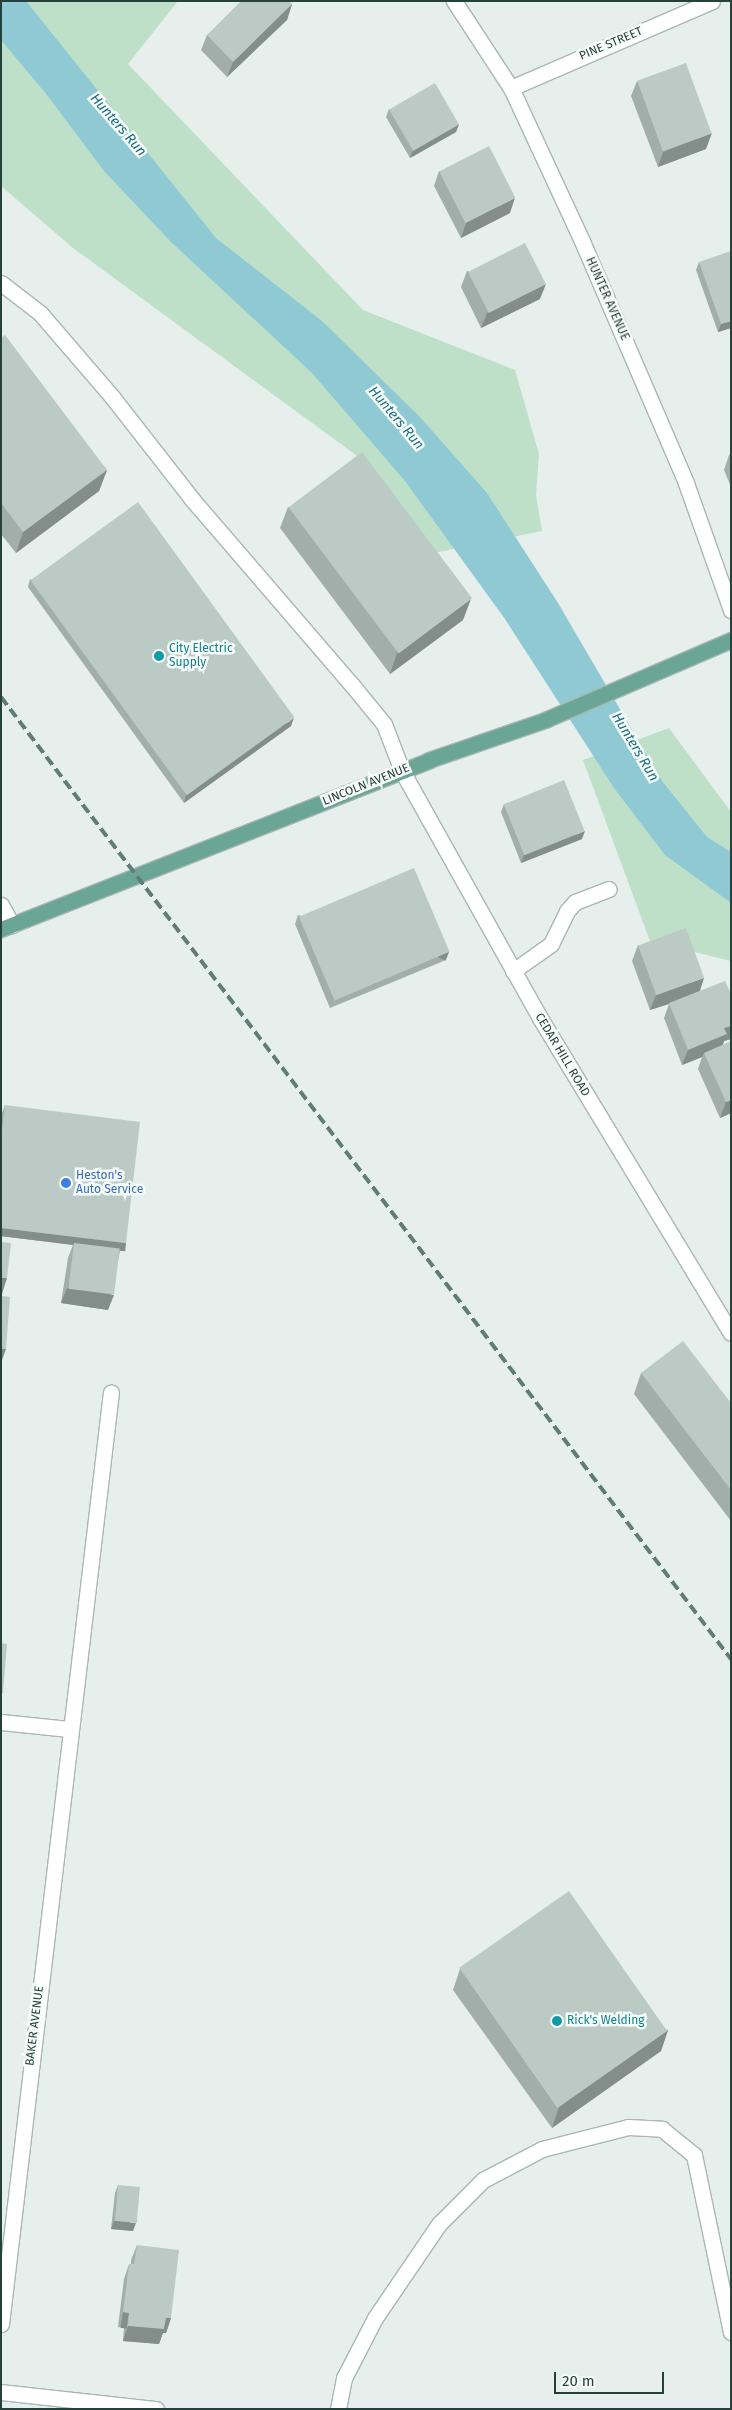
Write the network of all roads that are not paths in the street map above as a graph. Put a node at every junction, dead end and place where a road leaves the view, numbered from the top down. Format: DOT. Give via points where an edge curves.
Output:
graph roads {
  1 [pos="454,1"];
  2 [pos="712,1"];
  3 [pos="511,88"];
  4 [pos="1,283"];
  5 [pos="731,610"];
  6 [pos="731,640"];
  7 [pos="402,771"];
  8 [pos="608,889"];
  9 [pos="1,904"];
  10 [pos="7,927"];
  11 [pos="513,971"];
  12 [pos="731,1333"];
  13 [pos="112,1392"];
  14 [pos="1,1722"];
  15 [pos="69,1728"];
  16 [pos="1,2324"];
  17 [pos="731,2332"];
  18 [pos="1,2392"];
  19 [pos="47,2403"];
  20 [pos="156,2409"];
  21 [pos="338,2409"];
  1 -- 3 [label="street, HUNTER AVENUE"];
  2 -- 3 [label="street, PINE STREET"];
  3 -- 5 [label="street, HUNTER AVENUE" via="582,241 686,483"];
  4 -- 7 [label="street, CEDAR HILL ROAD" via="40,313 113,398 191,498 359,693 384,724"];
  6 -- 7 [label="main road, LINCOLN AVENUE" via="545,720"];
  7 -- 10 [label="main road, LINCOLN AVENUE"];
  7 -- 11 [label="street, CEDAR HILL ROAD"];
  8 -- 11 [label="street" via="575,902 567,910 551,944"];
  9 -- 10 [label="street"];
  11 -- 12 [label="street, CEDAR HILL ROAD"];
  13 -- 15 [label="street, BAKER AVENUE"];
  14 -- 15 [label="street"];
  15 -- 16 [label="street, BAKER AVENUE"];
  17 -- 21 [label="street" via="694,2156 662,2129 628,2127 542,2149 483,2180 439,2224 375,2318 344,2378"];
  18 -- 19 [label="street"];
  19 -- 20 [label="street"];
}
